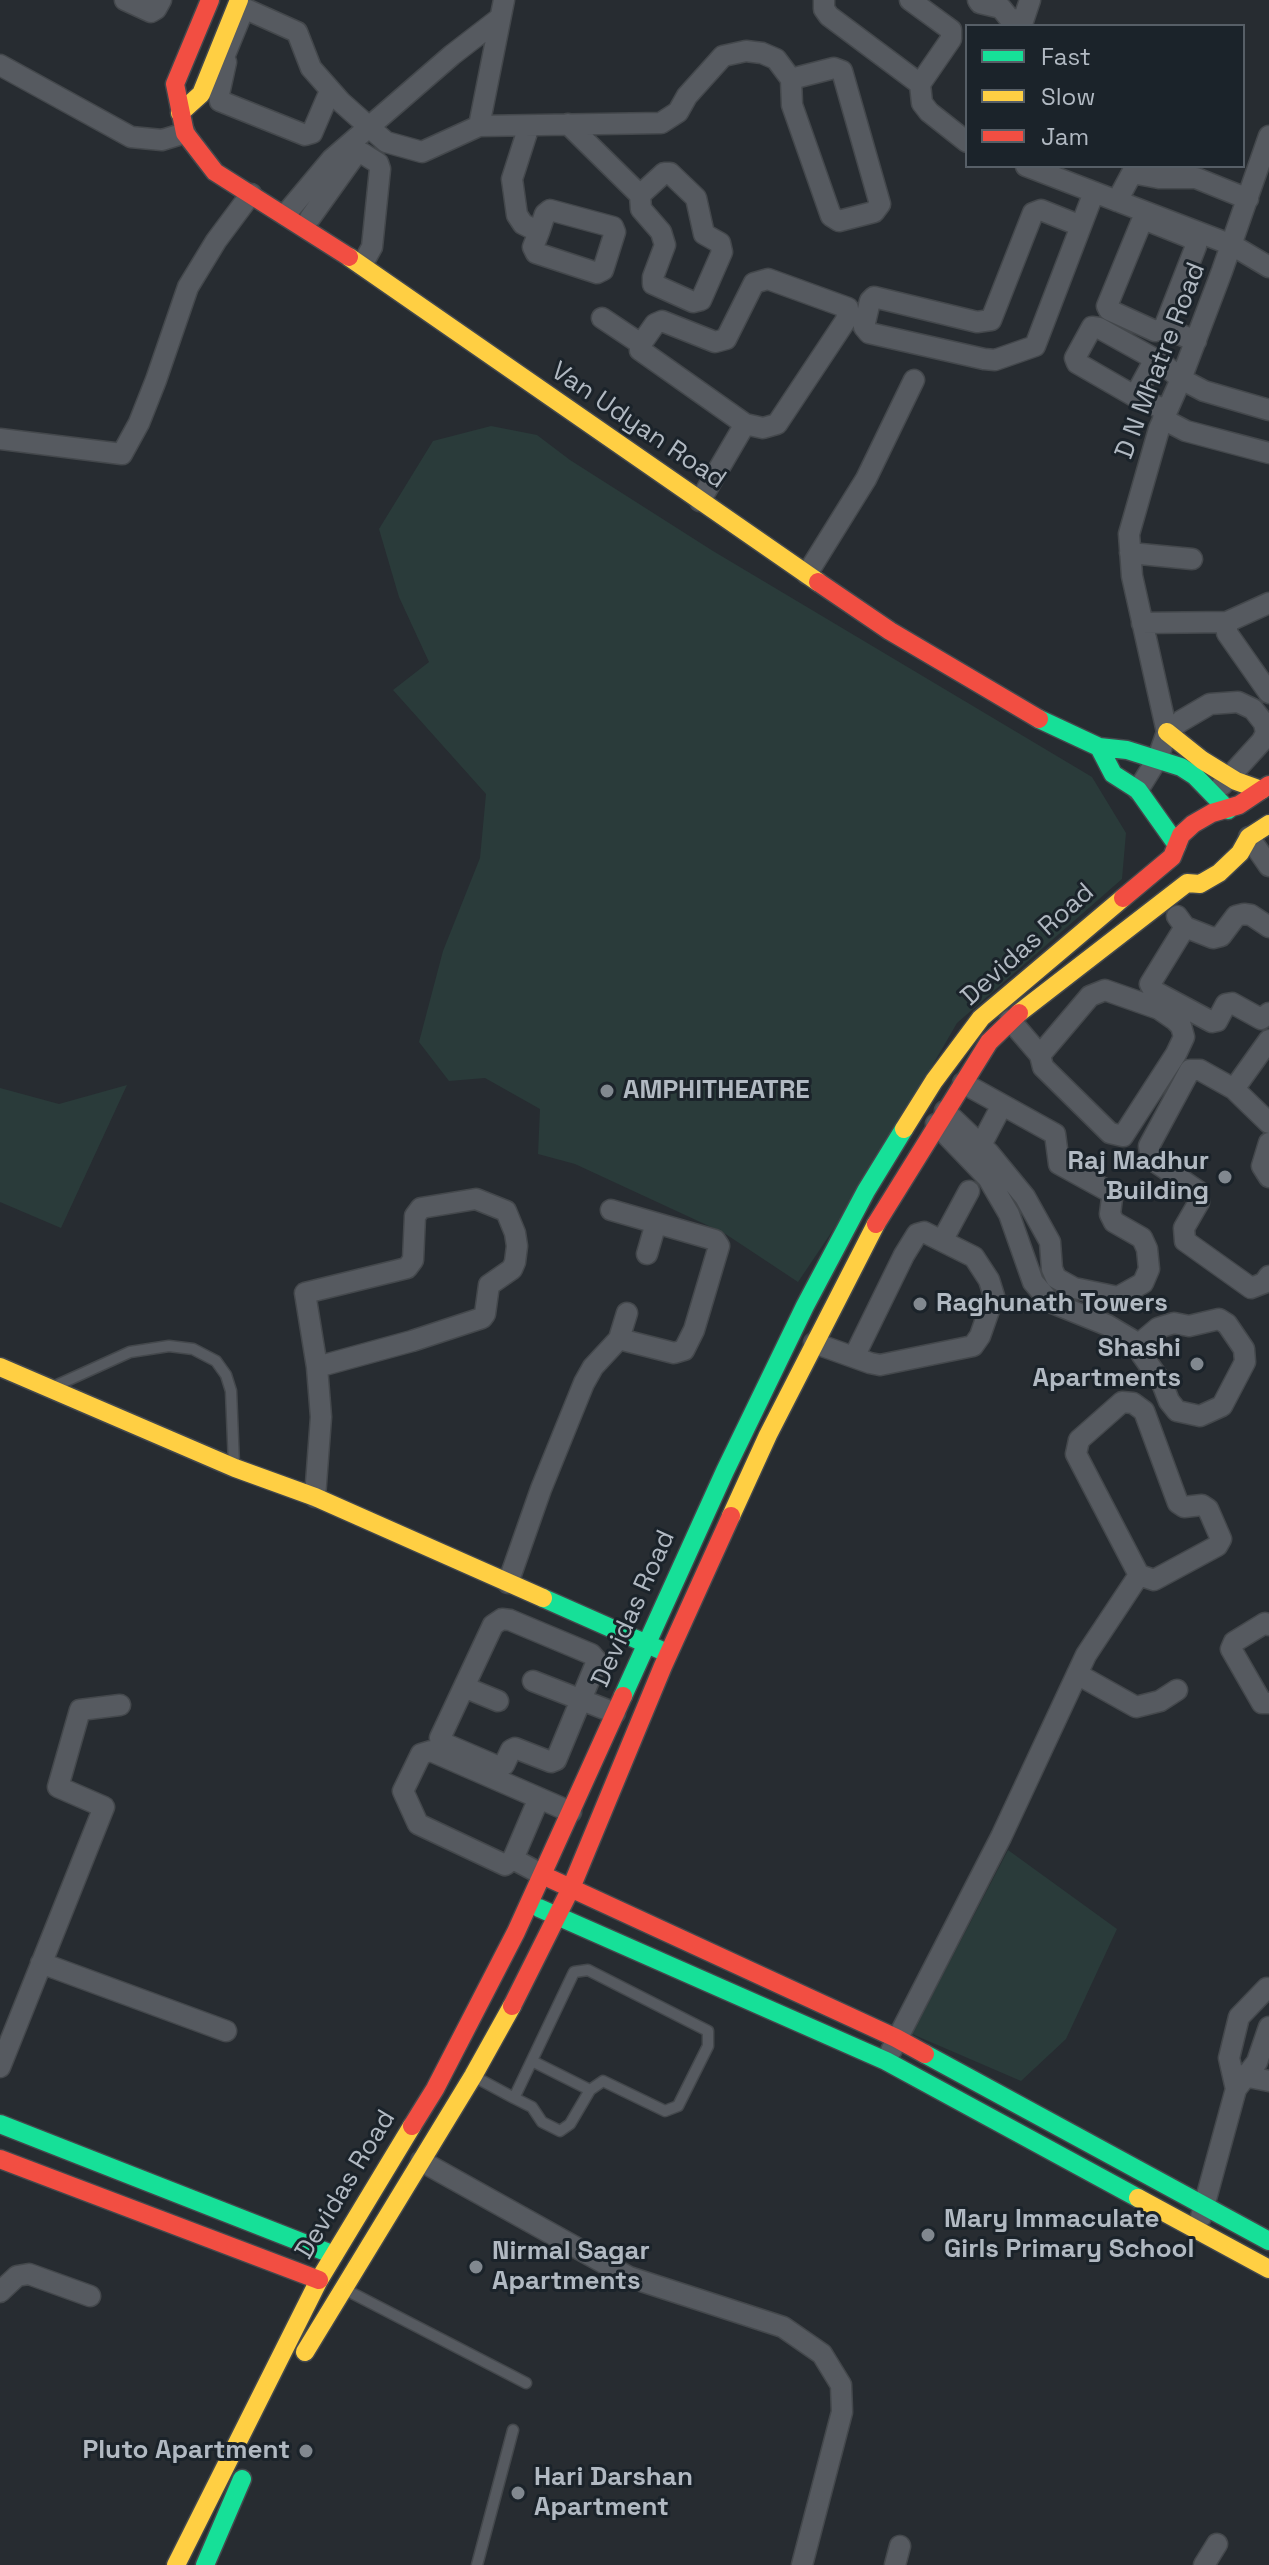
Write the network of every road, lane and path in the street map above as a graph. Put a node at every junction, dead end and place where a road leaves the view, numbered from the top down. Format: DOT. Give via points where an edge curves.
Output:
graph roads {
  1 [pos="125,0"];
  2 [pos="161,0"];
  3 [pos="210,0"];
  4 [pos="239,0"];
  5 [pos="824,0"];
  6 [pos="910,0"];
  7 [pos="978,0"];
  8 [pos="1030,0"];
  9 [pos="502,9"];
  10 [pos="0,65"];
  11 [pos="791,79"];
  12 [pos="920,84"];
  13 [pos="330,91"];
  14 [pos="182,123"];
  15 [pos="568,124"];
  16 [pos="479,126"];
  17 [pos="529,126"];
  18 [pos="370,127"];
  19 [pos="1269,136"];
  20 [pos="965,140"];
  21 [pos="338,164"];
  22 [pos="1042,168"];
  23 [pos="1075,175"];
  24 [pos="317,190"];
  25 [pos="1094,192"];
  26 [pos="251,194"];
  27 [pos="640,195"];
  28 [pos="1248,199"];
  29 [pos="1117,201"];
  30 [pos="285,215"];
  31 [pos="310,218"];
  32 [pos="1081,226"];
  33 [pos="539,232"];
  34 [pos="1232,245"];
  35 [pos="1192,257"];
  36 [pos="362,265"];
  37 [pos="1269,267"];
  38 [pos="1222,271"];
  39 [pos="1178,293"];
  40 [pos="1209,306"];
  41 [pos="602,318"];
  42 [pos="1164,328"];
  43 [pos="1196,341"];
  44 [pos="641,344"];
  45 [pos="1155,359"];
  46 [pos="1181,379"];
  47 [pos="914,380"];
  48 [pos="1135,396"];
  49 [pos="1269,410"];
  50 [pos="1165,415"];
  51 [pos="745,424"];
  52 [pos="0,439"];
  53 [pos="1269,453"];
  54 [pos="700,501"];
  55 [pos="1130,553"];
  56 [pos="1192,559"];
  57 [pos="807,574"];
  58 [pos="1269,603"];
  59 [pos="1227,622"];
  60 [pos="1142,623"];
  61 [pos="1269,693"];
  62 [pos="1167,732"];
  63 [pos="1099,747"];
  64 [pos="1158,758"];
  65 [pos="1230,777"];
  66 [pos="1265,787"];
  67 [pos="1138,790"];
  68 [pos="1220,803"];
  69 [pos="1269,824"];
  70 [pos="1249,837"];
  71 [pos="1175,851"];
  72 [pos="1269,866"];
  73 [pos="1187,883"];
  74 [pos="1165,900"];
  75 [pos="1185,927"];
  76 [pos="1269,927"];
  77 [pos="1057,981"];
  78 [pos="1084,1003"];
  79 [pos="1269,1013"];
  80 [pos="1010,1020"];
  81 [pos="1269,1040"];
  82 [pos="1040,1055"];
  83 [pos="963,1083"];
  84 [pos="1234,1089"];
  85 [pos="1002,1105"];
  86 [pos="940,1117"];
  87 [pos="1269,1123"];
  88 [pos="1269,1143"];
  89 [pos="981,1145"];
  90 [pos="1269,1177"];
  91 [pos="969,1191"];
  92 [pos="611,1210"];
  93 [pos="656,1223"];
  94 [pos="942,1241"];
  95 [pos="647,1254"];
  96 [pos="1269,1276"];
  97 [pos="627,1313"];
  98 [pos="619,1339"];
  99 [pos="814,1343"];
  100 [pos="1139,1344"];
  101 [pos="854,1357"];
  102 [pos="0,1367"];
  103 [pos="317,1367"];
  104 [pos="50,1388"];
  105 [pos="235,1468"];
  106 [pos="315,1497"];
  107 [pos="1139,1575"];
  108 [pos="508,1583"];
  109 [pos="1269,1625"];
  110 [pos="646,1645"];
  111 [pos="669,1653"];
  112 [pos="1077,1674"];
  113 [pos="533,1681"];
  114 [pos="464,1687"];
  115 [pos="1177,1690"];
  116 [pos="582,1700"];
  117 [pos="498,1701"];
  118 [pos="1269,1703"];
  119 [pos="120,1705"];
  120 [pos="615,1713"];
  121 [pos="539,1798"];
  122 [pos="571,1812"];
  123 [pos="513,1859"];
  124 [pos="543,1875"];
  125 [pos="571,1888"];
  126 [pos="529,1904"];
  127 [pos="557,1916"];
  128 [pos="41,1963"];
  129 [pos="1268,1988"];
  130 [pos="1269,2027"];
  131 [pos="226,2031"];
  132 [pos="896,2038"];
  133 [pos="532,2061"];
  134 [pos="886,2061"];
  135 [pos="0,2067"];
  136 [pos="473,2076"];
  137 [pos="1239,2080"];
  138 [pos="1269,2081"];
  139 [pos="590,2090"];
  140 [pos="514,2098"];
  141 [pos="0,2124"];
  142 [pos="1064,2130"];
  143 [pos="1053,2153"];
  144 [pos="0,2159"];
  145 [pos="421,2161"];
  146 [pos="1205,2207"];
  147 [pos="1196,2230"];
  148 [pos="1269,2241"];
  149 [pos="334,2255"];
  150 [pos="1269,2269"];
  151 [pos="319,2280"];
  152 [pos="343,2288"];
  153 [pos="0,2292"];
  154 [pos="90,2296"];
  155 [pos="526,2383"];
  156 [pos="267,2424"];
  157 [pos="513,2430"];
  158 [pos="250,2461"];
  159 [pos="1217,2544"];
  160 [pos="176,2565"];
  161 [pos="205,2565"];
  162 [pos="477,2565"];
  163 [pos="802,2565"];
  164 [pos="1204,2565"];
  1 -- 2 [label="street" via="151,12"];
  3 -- 14 [label="street" via="175,84"];
  4 -- 14 [label="street" via="201,94"];
  5 -- 12 [label="street" via="829,16"];
  6 -- 12 [label="street" via="951,30 951,39"];
  7 -- 8 [label="street" via="1023,21"];
  9 -- 16 [label="street"];
  9 -- 18 [label="street"];
  10 -- 14 [label="street" via="131,137 162,140"];
  11 -- 11 [label="street" via="834,68 842,71 880,204 874,212 839,221 831,216 792,105"];
  11 -- 15 [label="street" via="776,59 746,51 723,56 678,112 661,123"];
  12 -- 20 [label="street" via="929,112"];
  13 -- 13 [label="street" via="311,68 297,32 248,10 242,13 224,57 220,101 305,135 312,133"];
  13 -- 18 [label="street"];
  14 -- 26 [label="street, Van Udyan Road" via="215,172"];
  15 -- 17 [label="street"];
  15 -- 27 [label="street"];
  16 -- 17 [label="street"];
  16 -- 18 [label="street" via="422,152 386,142"];
  17 -- 33 [label="street" via="512,179 517,215"];
  18 -- 21 [label="street"];
  19 -- 28 [label="street, D N Mhatre Road"];
  21 -- 24 [label="street"];
  21 -- 36 [label="street" via="362,153 380,169 372,247"];
  22 -- 23 [label="street"];
  23 -- 25 [label="street"];
  24 -- 30 [label="street"];
  24 -- 31 [label="street"];
  25 -- 29 [label="street"];
  25 -- 32 [label="street"];
  26 -- 30 [label="street, Van Udyan Road"];
  26 -- 52 [label="street" via="188,287 156,380 122,454"];
  27 -- 27 [label="street" via="670,173 696,198 704,234 720,243 722,252 701,300 693,302 653,284 665,245 641,209"];
  28 -- 29 [label="street" via="1196,178 1132,173"];
  28 -- 34 [label="street, D N Mhatre Road"];
  29 -- 34 [label="street"];
  30 -- 36 [label="street, Van Udyan Road"];
  32 -- 32 [label="street" via="1035,346 1024,352 984,359 884,337 864,327 874,297 977,322 991,320 1033,213 1041,210"];
  34 -- 37 [label="street"];
  34 -- 38 [label="street, D N Mhatre Road"];
  35 -- 38 [label="street"];
  35 -- 39 [label="street"];
  35 -- 42 [label="street" via="1196,246 1191,238 1146,220 1141,223 1107,306 1155,331"];
  36 -- 54 [label="street, Van Udyan Road"];
  38 -- 40 [label="street, D N Mhatre Road"];
  39 -- 40 [label="street"];
  39 -- 42 [label="street"];
  40 -- 43 [label="street, D N Mhatre Road"];
  41 -- 44 [label="street"];
  42 -- 43 [label="street"];
  43 -- 46 [label="street, D N Mhatre Road"];
  44 -- 51 [label="street" via="640,350"];
  44 -- 51 [label="street" via="662,321 715,342 726,339 754,283 768,279 848,308 846,320 777,424"];
  45 -- 46 [label="street"];
  45 -- 48 [label="street"];
  45 -- 48 [label="street" via="1092,327 1075,358"];
  46 -- 49 [label="street"];
  46 -- 50 [label="street, D N Mhatre Road"];
  47 -- 57 [label="street" via="866,479"];
  48 -- 50 [label="street"];
  50 -- 53 [label="street" via="1186,431"];
  50 -- 55 [label="street, D N Mhatre Road" via="1129,534"];
  51 -- 54 [label="street"];
  54 -- 57 [label="street, Van Udyan Road"];
  55 -- 56 [label="street"];
  55 -- 60 [label="street, D N Mhatre Road"];
  57 -- 63 [label="street, Van Udyan Road" via="994,693"];
  58 -- 59 [label="street"];
  59 -- 60 [label="street"];
  59 -- 61 [label="street" via="1227,633"];
  60 -- 62 [label="street, D N Mhatre Road"];
  62 -- 64 [label="street"];
  62 -- 65 [label="street"];
  62 -- 65 [label="street" via="1210,704 1238,702 1253,709 1266,733"];
  63 -- 64 [label="street, Van Udyan Road"];
  63 -- 67 [label="street" via="1113,774"];
  64 -- 67 [label="street"];
  64 -- 68 [label="street, Van Udyan Road" via="1181,767"];
  65 -- 66 [label="street"];
  65 -- 68 [label="street"];
  66 -- 68 [label="street, Devidas Road"];
  67 -- 71 [label="street"];
  68 -- 70 [label="street" via="1248,829"];
  68 -- 71 [label="street, Devidas Road" via="1181,835"];
  69 -- 70 [label="street, Devidas Road"];
  70 -- 72 [label="street"];
  70 -- 73 [label="street, Devidas Road" via="1219,873 1200,884"];
  71 -- 73 [label="street" via="1170,866"];
  71 -- 110 [label="street, Devidas Road" via="981,1018 934,1081 866,1191 805,1306"];
  73 -- 74 [label="street, Devidas Road"];
  74 -- 75 [label="street"];
  74 -- 77 [label="street, Devidas Road"];
  75 -- 76 [label="street" via="1213,938 1244,914"];
  75 -- 79 [label="street" via="1150,984 1154,991 1212,1022 1232,1003 1261,1019"];
  77 -- 78 [label="street"];
  77 -- 80 [label="street, Devidas Road"];
  78 -- 82 [label="street"];
  78 -- 82 [label="street" via="1105,990 1159,1009 1181,1026 1184,1037 1176,1054 1123,1136 1110,1133 1043,1067"];
  80 -- 82 [label="street"];
  80 -- 83 [label="street, Devidas Road"];
  81 -- 84 [label="street"];
  83 -- 85 [label="street"];
  83 -- 86 [label="street, Devidas Road"];
  84 -- 87 [label="street"];
  84 -- 96 [label="street" via="1190,1070 1149,1146 1151,1159 1198,1191 1199,1202 1184,1228 1185,1241 1251,1288"];
  85 -- 89 [label="street"];
  85 -- 89 [label="street" via="1055,1134 1059,1164 1110,1192 1114,1222 1142,1238 1147,1249 1149,1269 1143,1283 1118,1297 1074,1288 1056,1278 1044,1228"];
  86 -- 89 [label="street"];
  86 -- 99 [label="street, Devidas Road" via="874,1227"];
  86 -- 100 [label="street" via="988,1178 1009,1214 1033,1282 1050,1302"];
  88 -- 90 [label="street" via="1262,1166"];
  91 -- 94 [label="street"];
  92 -- 93 [label="street"];
  93 -- 95 [label="street"];
  93 -- 98 [label="street" via="715,1240 719,1246 694,1330 684,1350 674,1353"];
  94 -- 101 [label="street" via="917,1234"];
  94 -- 101 [label="street" via="974,1257 994,1296 973,1346 880,1365"];
  97 -- 98 [label="street"];
  98 -- 108 [label="street" via="584,1383"];
  99 -- 101 [label="street"];
  99 -- 111 [label="street, Devidas Road"];
  100 -- 100 [label="street" via="1177,1411 1200,1416 1222,1406 1245,1362 1244,1349 1219,1319 1189,1326 1174,1323"];
  102 -- 104 [label="street"];
  103 -- 103 [label="street" via="305,1293 407,1268 413,1260 415,1216 421,1208 476,1199 506,1211 515,1233 515,1262 489,1285 484,1316"];
  103 -- 106 [label="street" via="321,1417"];
  104 -- 105 [label="street"];
  104 -- 105 [label="lane" via="130,1352 169,1346 193,1349 216,1361 226,1375"];
  105 -- 106 [label="street"];
  106 -- 108 [label="street"];
  107 -- 107 [label="street" via="1154,1580 1221,1539 1208,1509 1178,1503 1144,1411 1122,1402 1079,1440 1076,1454"];
  107 -- 112 [label="street"];
  108 -- 110 [label="street"];
  109 -- 118 [label="street" via="1234,1642 1231,1649 1262,1703"];
  110 -- 111 [label="street"];
  110 -- 120 [label="street, Devidas Road"];
  111 -- 125 [label="street, Devidas Road"];
  112 -- 115 [label="street" via="1136,1707"];
  112 -- 132 [label="street" via="1001,1837"];
  113 -- 116 [label="street"];
  114 -- 116 [label="street" via="493,1625 502,1619 591,1654 597,1661"];
  114 -- 116 [label="street" via="440,1738 499,1767 515,1748 556,1760"];
  114 -- 117 [label="street"];
  116 -- 120 [label="street"];
  119 -- 128 [label="street" via="80,1710 58,1787 104,1807"];
  120 -- 122 [label="street, Devidas Road"];
  121 -- 122 [label="street"];
  121 -- 123 [label="street"];
  121 -- 123 [label="street" via="431,1751 421,1754 403,1791 418,1824 505,1865"];
  122 -- 124 [label="street, Devidas Road"];
  123 -- 124 [label="street"];
  124 -- 125 [label="street"];
  124 -- 126 [label="street, Devidas Road"];
  125 -- 127 [label="street, Devidas Road"];
  125 -- 132 [label="street"];
  126 -- 127 [label="street"];
  126 -- 149 [label="street, Devidas Road" via="435,2089"];
  127 -- 134 [label="street"];
  127 -- 136 [label="street, Devidas Road"];
  128 -- 131 [label="street"];
  128 -- 135 [label="street"];
  129 -- 137 [label="street" via="1239,2017 1229,2058"];
  130 -- 137 [label="street" via="1257,2062"];
  132 -- 134 [label="street"];
  132 -- 142 [label="street"];
  133 -- 139 [label="lane"];
  133 -- 139 [label="lane" via="574,1972 588,1970 708,2031 708,2046 678,2106 665,2111 603,2081"];
  133 -- 140 [label="lane"];
  134 -- 143 [label="street"];
  136 -- 140 [label="lane"];
  136 -- 145 [label="street, Devidas Road"];
  137 -- 138 [label="street"];
  137 -- 146 [label="street"];
  139 -- 140 [label="lane" via="560,2131"];
  141 -- 149 [label="street"];
  142 -- 143 [label="street"];
  142 -- 146 [label="street"];
  143 -- 147 [label="street"];
  144 -- 151 [label="street"];
  145 -- 152 [label="street, Devidas Road"];
  145 -- 163 [label="street" via="629,2277 783,2327 822,2354 841,2385 842,2412"];
  146 -- 147 [label="street"];
  146 -- 148 [label="street"];
  147 -- 150 [label="street"];
  149 -- 151 [label="street, Devidas Road"];
  151 -- 160 [label="street, Devidas Road"];
  152 -- 155 [label="lane"];
  152 -- 156 [label="street, Devidas Road"];
  153 -- 154 [label="street" via="17,2276 29,2274"];
  157 -- 162 [label="lane"];
  158 -- 161 [label="street"];
  159 -- 164 [label="street"];
}
